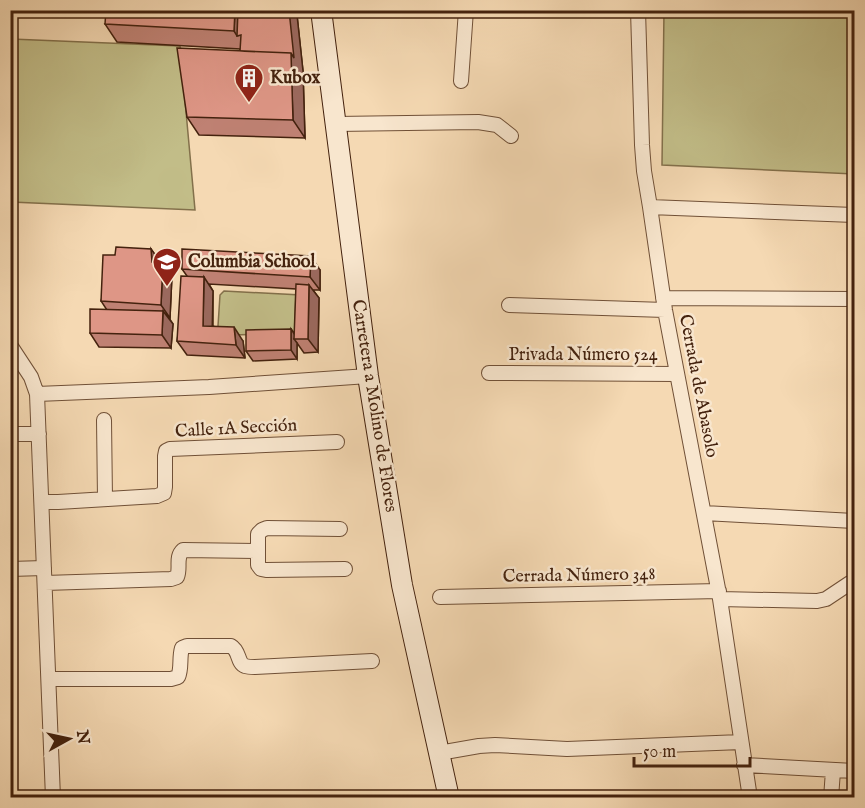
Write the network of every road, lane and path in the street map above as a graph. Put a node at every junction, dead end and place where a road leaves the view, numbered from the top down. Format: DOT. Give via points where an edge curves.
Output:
graph roads {
  1 [pos="321,10"];
  2 [pos="466,10"];
  3 [pos="638,10"];
  4 [pos="461,81"];
  5 [pos="336,123"];
  6 [pos="511,136"];
  7 [pos="650,207"];
  8 [pos="855,214"];
  9 [pos="855,299"];
  10 [pos="664,304"];
  11 [pos="509,305"];
  12 [pos="10,345"];
  13 [pos="489,373"];
  14 [pos="677,374"];
  15 [pos="368,376"];
  16 [pos="37,394"];
  17 [pos="104,420"];
  18 [pos="10,434"];
  19 [pos="39,434"];
  20 [pos="337,442"];
  21 [pos="105,499"];
  22 [pos="42,502"];
  23 [pos="704,513"];
  24 [pos="855,521"];
  25 [pos="340,529"];
  26 [pos="258,551"];
  27 [pos="44,568"];
  28 [pos="10,569"];
  29 [pos="345,569"];
  30 [pos="855,582"];
  31 [pos="45,583"];
  32 [pos="720,595"];
  33 [pos="440,597"];
  34 [pos="372,661"];
  35 [pos="49,679"];
  36 [pos="741,741"];
  37 [pos="439,753"];
  38 [pos="744,765"];
  39 [pos="833,771"];
  40 [pos="855,771"];
  41 [pos="52,798"];
  42 [pos="449,798"];
  43 [pos="750,798"];
  44 [pos="831,798"];
  1 -- 5 [label="main road, Carretera a Molino de Flores"];
  2 -- 4 [label="street"];
  3 -- 7 [label="street, Cerrada de Abasolo" via="642,145"];
  5 -- 6 [label="street" via="478,122 497,125"];
  5 -- 15 [label="main road, Carretera a Molino de Flores"];
  7 -- 8 [label="street"];
  7 -- 10 [label="street, Cerrada de Abasolo"];
  9 -- 10 [label="street"];
  10 -- 11 [label="street"];
  10 -- 14 [label="street, Cerrada de Abasolo"];
  12 -- 16 [label="street"];
  13 -- 14 [label="street, Privada Número 524"];
  14 -- 23 [label="street, Cerrada de Abasolo"];
  15 -- 16 [label="street"];
  15 -- 37 [label="main road, Carretera a Molino de Flores" via="402,585"];
  16 -- 19 [label="street"];
  17 -- 21 [label="street"];
  18 -- 19 [label="street"];
  19 -- 22 [label="street"];
  20 -- 21 [label="street, Calle 1A Sección" via="170,449 165,456 164,493"];
  21 -- 22 [label="street, Calle 1A Sección"];
  22 -- 27 [label="street"];
  23 -- 24 [label="street"];
  23 -- 32 [label="street, Cerrada de Abasolo"];
  25 -- 26 [label="street" via="267,528 258,534"];
  26 -- 29 [label="street" via="261,569"];
  26 -- 31 [label="street" via="183,550 177,577 171,579"];
  27 -- 28 [label="street"];
  27 -- 31 [label="street"];
  30 -- 32 [label="street, Cerrada Número 348" via="817,601"];
  31 -- 35 [label="street"];
  32 -- 33 [label="street, Cerrada Número 348"];
  32 -- 36 [label="street, Cerrada de Abasolo"];
  34 -- 35 [label="street" via="255,667 241,663 231,646 187,646 181,654 180,672 171,679"];
  35 -- 41 [label="street"];
  36 -- 37 [label="street" via="567,749 495,745"];
  36 -- 38 [label="street, Cerrada de Abasolo"];
  37 -- 42 [label="main road, Carretera a Molino de Flores"];
  38 -- 39 [label="street"];
  38 -- 43 [label="street, Cerrada de Abasolo"];
  39 -- 40 [label="street"];
  39 -- 44 [label="street"];
}
